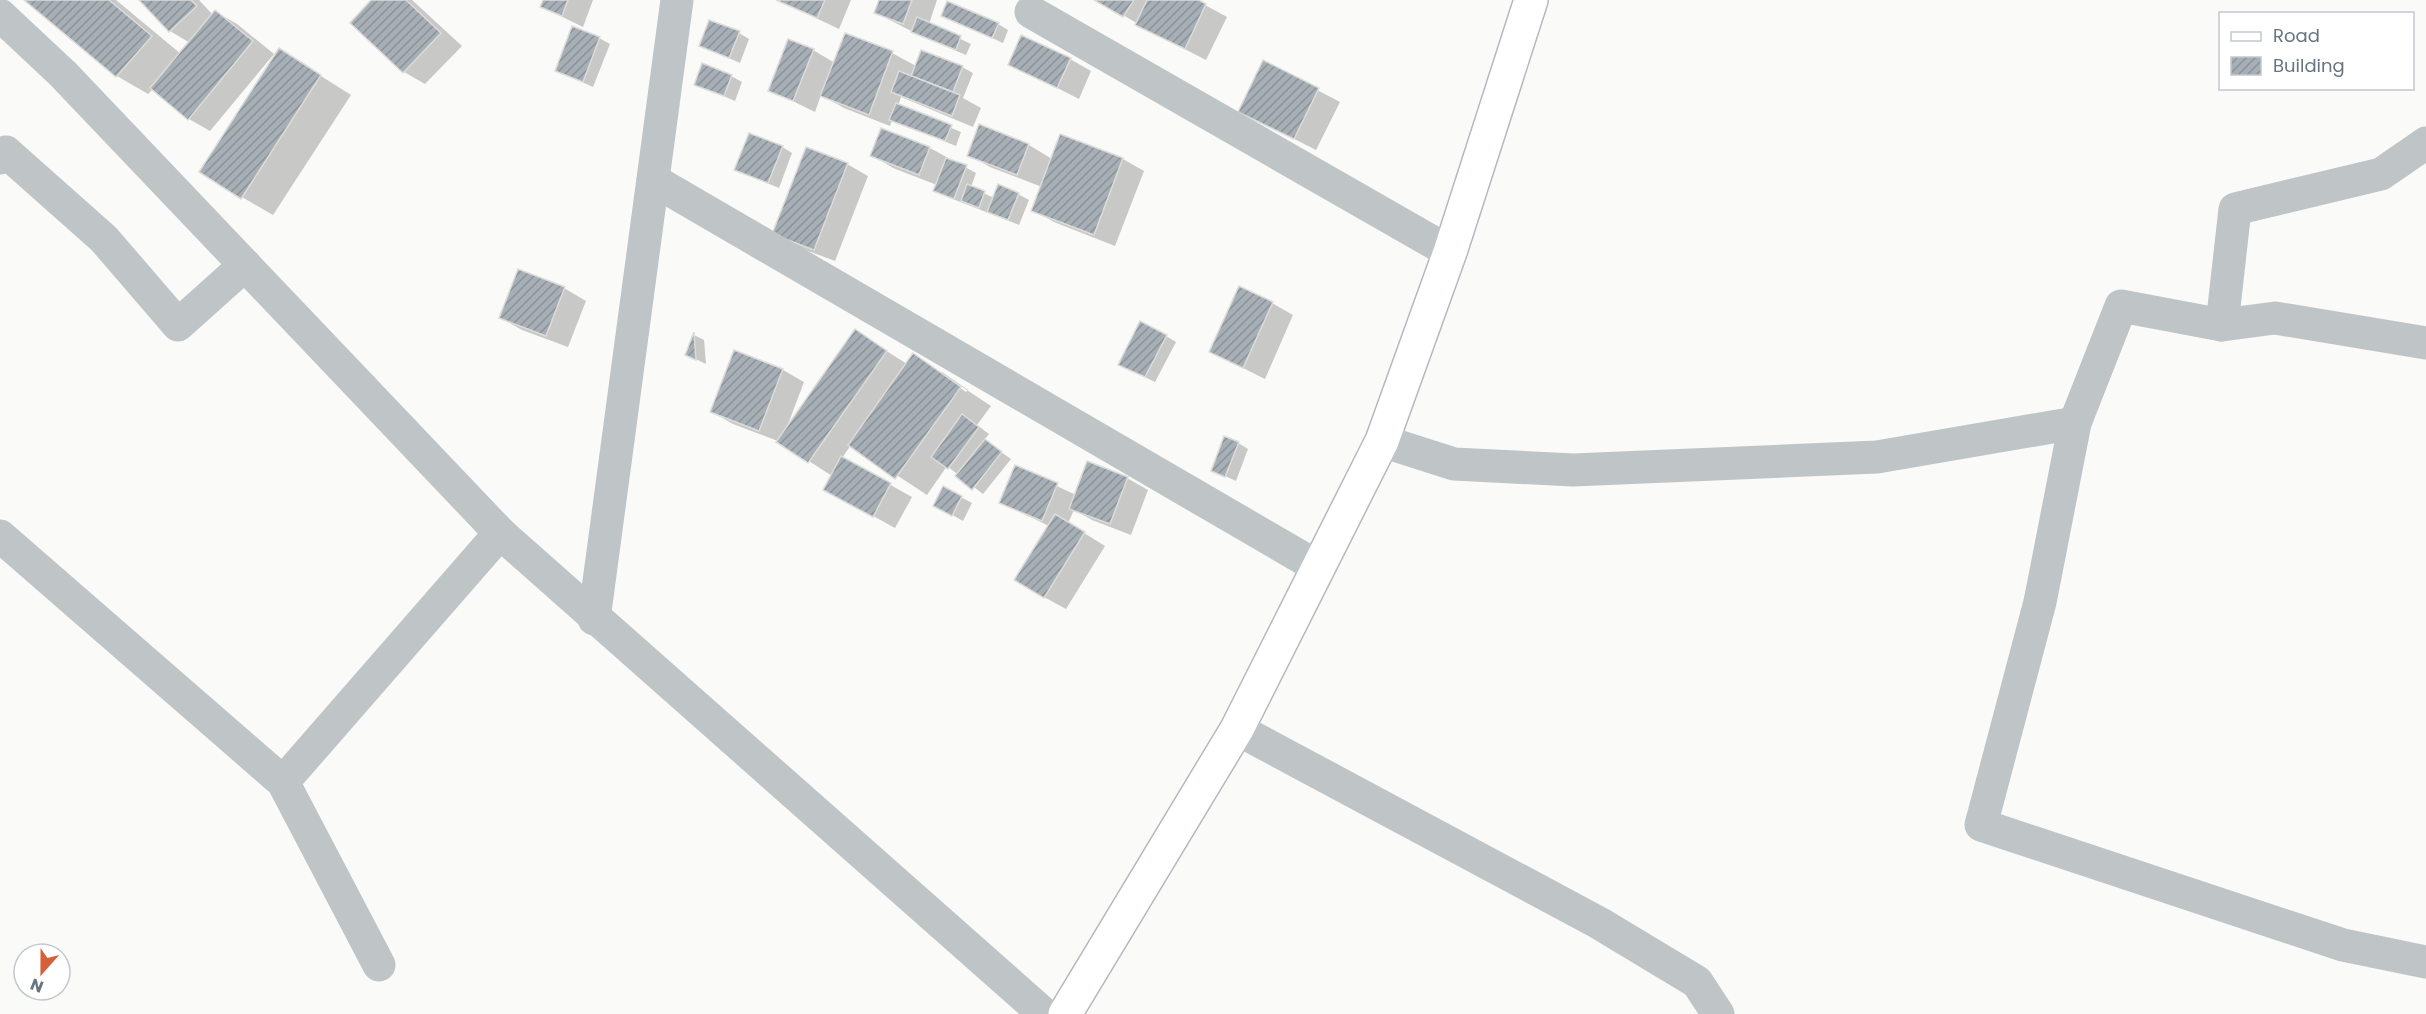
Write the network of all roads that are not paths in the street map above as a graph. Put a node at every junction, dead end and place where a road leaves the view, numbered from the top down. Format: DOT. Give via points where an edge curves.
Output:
graph roads {
  1 [pos="677,0"];
  2 [pos="1531,0"];
  3 [pos="1031,12"];
  4 [pos="0,15"];
  5 [pos="2426,143"];
  6 [pos="0,158"];
  7 [pos="653,180"];
  8 [pos="1450,252"];
  9 [pos="245,265"];
  10 [pos="2222,325"];
  11 [pos="2426,343"];
  12 [pos="2075,423"];
  13 [pos="1382,441"];
  14 [pos="500,533"];
  15 [pos="0,536"];
  16 [pos="1318,567"];
  17 [pos="594,619"];
  18 [pos="1237,729"];
  19 [pos="283,782"];
  20 [pos="2426,962"];
  21 [pos="379,965"];
  22 [pos="1044,1014"];
  23 [pos="1065,1014"];
  24 [pos="1718,1014"];
  1 -- 7 [label="street"];
  2 -- 8 [label="street"];
  3 -- 8 [label="street"];
  4 -- 9 [label="street" via="63,74"];
  5 -- 10 [label="street" via="2381,174 2235,209"];
  6 -- 9 [label="street" via="6,152 104,239 178,325"];
  7 -- 16 [label="street"];
  7 -- 17 [label="street"];
  8 -- 13 [label="street"];
  9 -- 14 [label="street"];
  10 -- 11 [label="street" via="2275,318"];
  10 -- 12 [label="street" via="2121,306"];
  12 -- 13 [label="street" via="1877,457 1573,470 1454,464"];
  12 -- 20 [label="street" via="2040,602 1981,825 2343,945"];
  13 -- 16 [label="street"];
  14 -- 17 [label="street"];
  14 -- 19 [label="street"];
  15 -- 19 [label="street"];
  16 -- 18 [label="street"];
  17 -- 22 [label="street"];
  18 -- 23 [label="street"];
  18 -- 24 [label="street" via="1599,923 1697,982"];
  19 -- 21 [label="street"];
}
